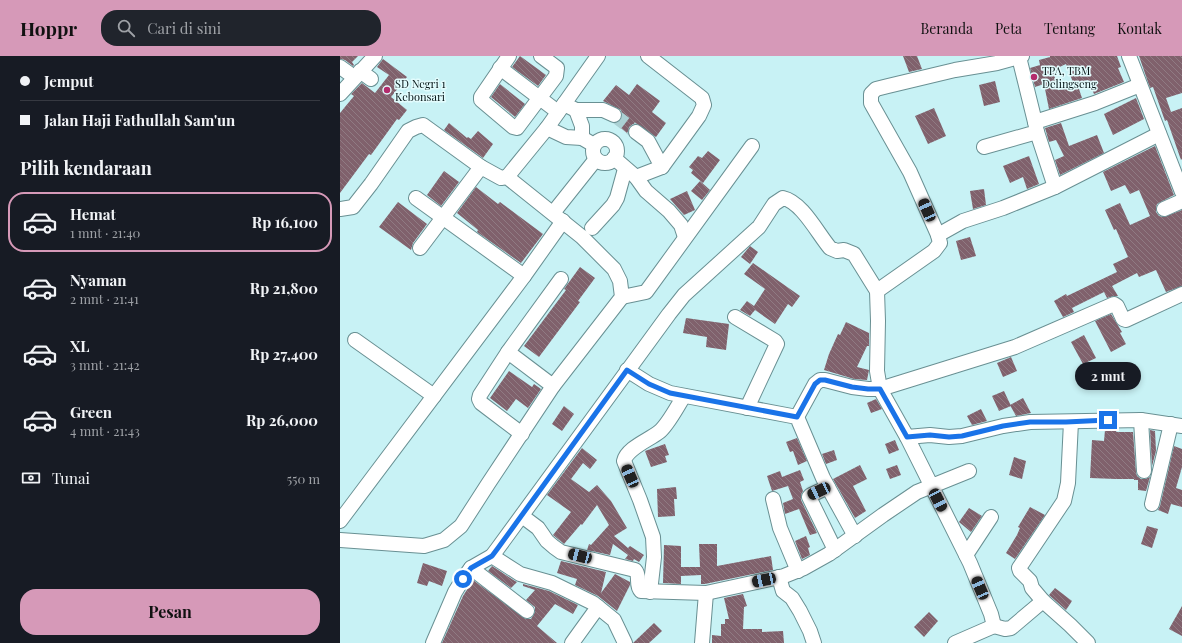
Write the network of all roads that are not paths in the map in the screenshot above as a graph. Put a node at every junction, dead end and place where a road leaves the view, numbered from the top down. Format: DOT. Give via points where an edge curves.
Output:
graph roads {
  1 [pos="374,56"];
  2 [pos="509,56"];
  3 [pos="541,56"];
  4 [pos="598,56"];
  5 [pos="648,56"];
  6 [pos="1020,56"];
  7 [pos="1129,56"];
  8 [pos="340,67"];
  9 [pos="500,68"];
  10 [pos="362,76"];
  11 [pos="1140,85"];
  12 [pos="341,90"];
  13 [pos="540,98"];
  14 [pos="566,108"];
  15 [pos="614,115"];
  16 [pos="1036,127"];
  17 [pos="547,128"];
  18 [pos="636,132"];
  19 [pos="1159,134"];
  20 [pos="752,146"];
  21 [pos="591,147"];
  22 [pos="984,147"];
  23 [pos="614,158"];
  24 [pos="481,167"];
  25 [pos="662,167"];
  26 [pos="631,173"];
  27 [pos="506,177"];
  28 [pos="1054,187"];
  29 [pos="1182,192"];
  30 [pos="416,198"];
  31 [pos="1182,201"];
  32 [pos="340,209"];
  33 [pos="1164,209"];
  34 [pos="444,217"];
  35 [pos="558,217"];
  36 [pos="592,228"];
  37 [pos="938,235"];
  38 [pos="685,237"];
  39 [pos="420,248"];
  40 [pos="524,276"];
  41 [pos="561,279"];
  42 [pos="877,291"];
  43 [pos="1182,294"];
  44 [pos="622,297"];
  45 [pos="735,317"];
  46 [pos="355,340"];
  47 [pos="508,352"];
  48 [pos="627,370"];
  49 [pos="553,386"];
  50 [pos="880,389"];
  51 [pos="434,396"];
  52 [pos="684,396"];
  53 [pos="747,408"];
  54 [pos="797,417"];
  55 [pos="1141,420"];
  56 [pos="1071,422"];
  57 [pos="1176,425"];
  58 [pos="522,434"];
  59 [pos="907,437"];
  60 [pos="969,471"];
  61 [pos="1144,471"];
  62 [pos="931,486"];
  63 [pos="828,487"];
  64 [pos="773,499"];
  65 [pos="1152,504"];
  66 [pos="522,516"];
  67 [pos="991,517"];
  68 [pos="340,520"];
  69 [pos="855,536"];
  70 [pos="340,540"];
  71 [pos="835,550"];
  72 [pos="966,555"];
  73 [pos="492,556"];
  74 [pos="471,568"];
  75 [pos="798,571"];
  76 [pos="779,577"];
  77 [pos="650,592"];
  78 [pos="706,593"];
  79 [pos="1044,601"];
  80 [pos="598,607"];
  81 [pos="527,611"];
  82 [pos="994,626"];
  83 [pos="432,643"];
  84 [pos="572,643"];
  85 [pos="625,643"];
  86 [pos="702,643"];
  87 [pos="814,643"];
  88 [pos="955,643"];
  89 [pos="1088,643"];
  1 -- 10 [label="street"];
  2 -- 9 [label="street"];
  3 -- 13 [label="street" via="556,68 557,72"];
  4 -- 14 [label="street"];
  5 -- 25 [label="street" via="702,98 704,105 699,116"];
  6 -- 16 [label="street"];
  6 -- 37 [label="street" via="876,89 871,94 872,103 910,172"];
  7 -- 11 [label="street"];
  8 -- 10 [label="street"];
  9 -- 13 [label="street"];
  9 -- 13 [label="street" via="482,94 481,100 513,127 520,126"];
  10 -- 12 [label="street"];
  11 -- 16 [label="street"];
  11 -- 19 [label="street"];
  13 -- 14 [label="street"];
  14 -- 15 [label="street" via="603,110"];
  14 -- 17 [label="street"];
  14 -- 21 [label="street" via="582,126"];
  16 -- 22 [label="street"];
  16 -- 28 [label="street"];
  17 -- 21 [label="street"];
  17 -- 27 [label="street"];
  18 -- 25 [label="street" via="648,141"];
  19 -- 28 [label="street"];
  19 -- 29 [label="street"];
  20 -- 38 [label="street"];
  21 -- 23 [label="street" via="601,162 610,162"];
  21 -- 23 [label="street" via="602,139 612,141 617,149"];
  21 -- 35 [label="street"];
  23 -- 26 [label="street"];
  24 -- 27 [label="street" via="501,178"];
  24 -- 32 [label="street" via="431,130 423,126 416,127 408,131 353,207"];
  24 -- 34 [label="street"];
  25 -- 26 [label="street"];
  26 -- 36 [label="street" via="613,205"];
  26 -- 38 [label="street" via="681,225"];
  27 -- 35 [label="street"];
  28 -- 37 [label="street" via="963,221"];
  30 -- 34 [label="street"];
  31 -- 33 [label="street"];
  34 -- 39 [label="street"];
  34 -- 40 [label="street"];
  35 -- 40 [label="street"];
  35 -- 44 [label="street" via="614,269 620,281"];
  37 -- 42 [label="street" via="940,243 934,251"];
  38 -- 44 [label="street" via="646,292"];
  40 -- 51 [label="street"];
  41 -- 47 [label="street"];
  42 -- 48 [label="street" via="854,254 830,248 798,208 783,198 774,204 759,227 746,240 684,295"];
  42 -- 50 [label="street" via="877,371"];
  43 -- 50 [label="street" via="1126,320 1114,304 1015,347"];
  44 -- 49 [label="street"];
  45 -- 53 [label="street" via="777,344"];
  46 -- 51 [label="street"];
  47 -- 49 [label="street"];
  47 -- 58 [label="street" via="479,399"];
  48 -- 52 [label="street" via="659,389"];
  48 -- 66 [label="street"];
  49 -- 58 [label="street"];
  50 -- 54 [label="street" via="852,387 820,380 815,384"];
  50 -- 59 [label="street"];
  51 -- 68 [label="street"];
  52 -- 53 [label="street"];
  52 -- 77 [label="street" via="661,430 624,459 653,536 654,558"];
  53 -- 54 [label="street"];
  54 -- 63 [label="street"];
  55 -- 56 [label="street"];
  55 -- 57 [label="street"];
  55 -- 61 [label="street"];
  56 -- 59 [label="street" via="1030,422 962,436"];
  56 -- 79 [label="street" via="1068,483 1064,501 1019,568"];
  57 -- 65 [label="street"];
  58 -- 70 [label="street" via="462,526 444,540 424,546"];
  59 -- 62 [label="street"];
  60 -- 62 [label="street"];
  62 -- 69 [label="street" via="883,515"];
  62 -- 72 [label="street"];
  63 -- 69 [label="street"];
  63 -- 71 [label="street" via="809,497"];
  64 -- 75 [label="street" via="780,528"];
  66 -- 73 [label="street"];
  66 -- 77 [label="street" via="538,528 561,552 635,570 638,574 639,589"];
  67 -- 72 [label="street"];
  69 -- 71 [label="street"];
  71 -- 75 [label="street"];
  72 -- 82 [label="street"];
  73 -- 74 [label="street"];
  73 -- 80 [label="street" via="520,574 552,583"];
  74 -- 81 [label="street"];
  74 -- 83 [label="street" via="455,592"];
  75 -- 76 [label="street"];
  76 -- 78 [label="street"];
  76 -- 87 [label="street" via="783,591 792,598 800,611"];
  77 -- 78 [label="street"];
  78 -- 86 [label="street"];
  79 -- 82 [label="street" via="1011,628"];
  79 -- 89 [label="street"];
  80 -- 84 [label="street"];
  80 -- 85 [label="street" via="614,620"];
  82 -- 88 [label="street"];
}
